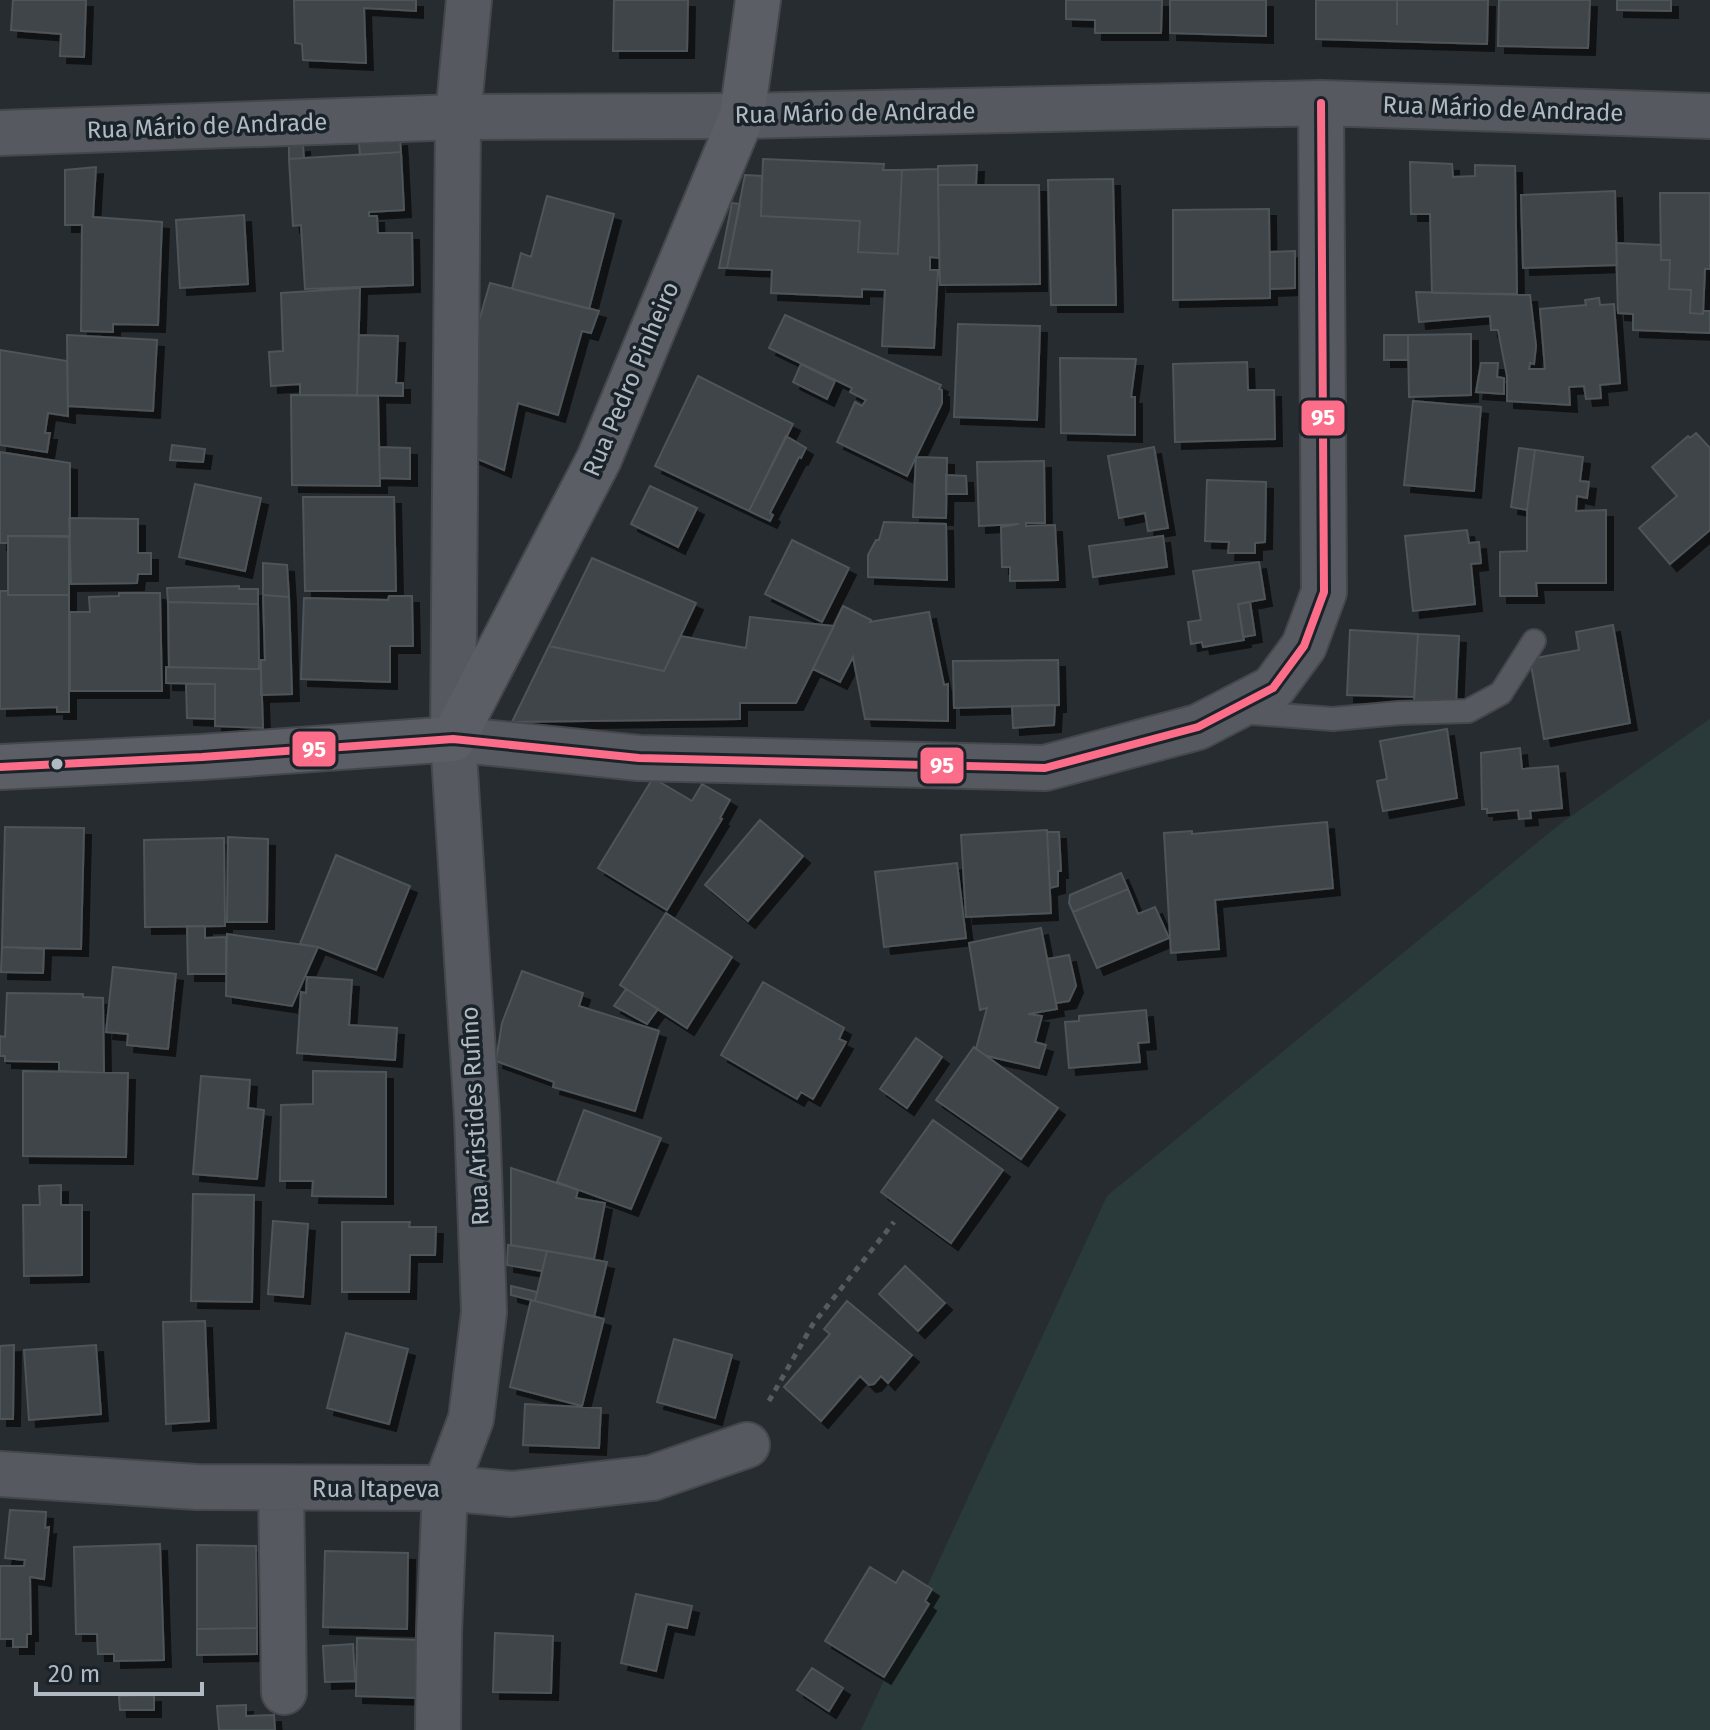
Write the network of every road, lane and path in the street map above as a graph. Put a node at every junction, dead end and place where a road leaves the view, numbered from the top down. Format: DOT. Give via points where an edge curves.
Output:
graph roads {
  1 [pos="469,0"];
  2 [pos="758,0"];
  3 [pos="1321,103"];
  4 [pos="742,116"];
  5 [pos="1710,116"];
  6 [pos="458,117"];
  7 [pos="0,133"];
  8 [pos="1534,641"];
  9 [pos="1231,711"];
  10 [pos="453,739"];
  11 [pos="0,767"];
  12 [pos="894,1222"];
  13 [pos="747,1445"];
  14 [pos="0,1474"];
  15 [pos="281,1488"];
  16 [pos="445,1488"];
  17 [pos="284,1692"];
  18 [pos="438,1730"];
  1 -- 6 [label="street, Rua Aristides Rufino"];
  2 -- 4 [label="street, Rua Pedro Pinheiro"];
  3 -- 4 [label="street, Rua Mário de Andrade"];
  3 -- 5 [label="street, Rua Mário de Andrade"];
  3 -- 9 [label="street" via="1324,592 1304,646 1273,688"];
  4 -- 6 [label="street, Rua Mário de Andrade"];
  4 -- 10 [label="street, Rua Pedro Pinheiro" via="599,459"];
  6 -- 7 [label="street, Rua Mário de Andrade"];
  6 -- 10 [label="street, Rua Aristides Rufino"];
  8 -- 9 [label="lane" via="1501,693 1468,711 1333,719"];
  9 -- 10 [label="street" via="1198,727 1045,768 639,758"];
  10 -- 11 [label="street"];
  10 -- 16 [label="street, Rua Aristides Rufino" via="484,1312 471,1419"];
  12 -- 13 [label="path" via="813,1324"];
  13 -- 16 [label="street, Rua Itapeva" via="652,1478 512,1494"];
  14 -- 15 [label="street, Rua Itapeva"];
  15 -- 16 [label="street, Rua Itapeva"];
  15 -- 17 [label="street"];
  16 -- 18 [label="street, Rua Aristides Rufino"];
}
